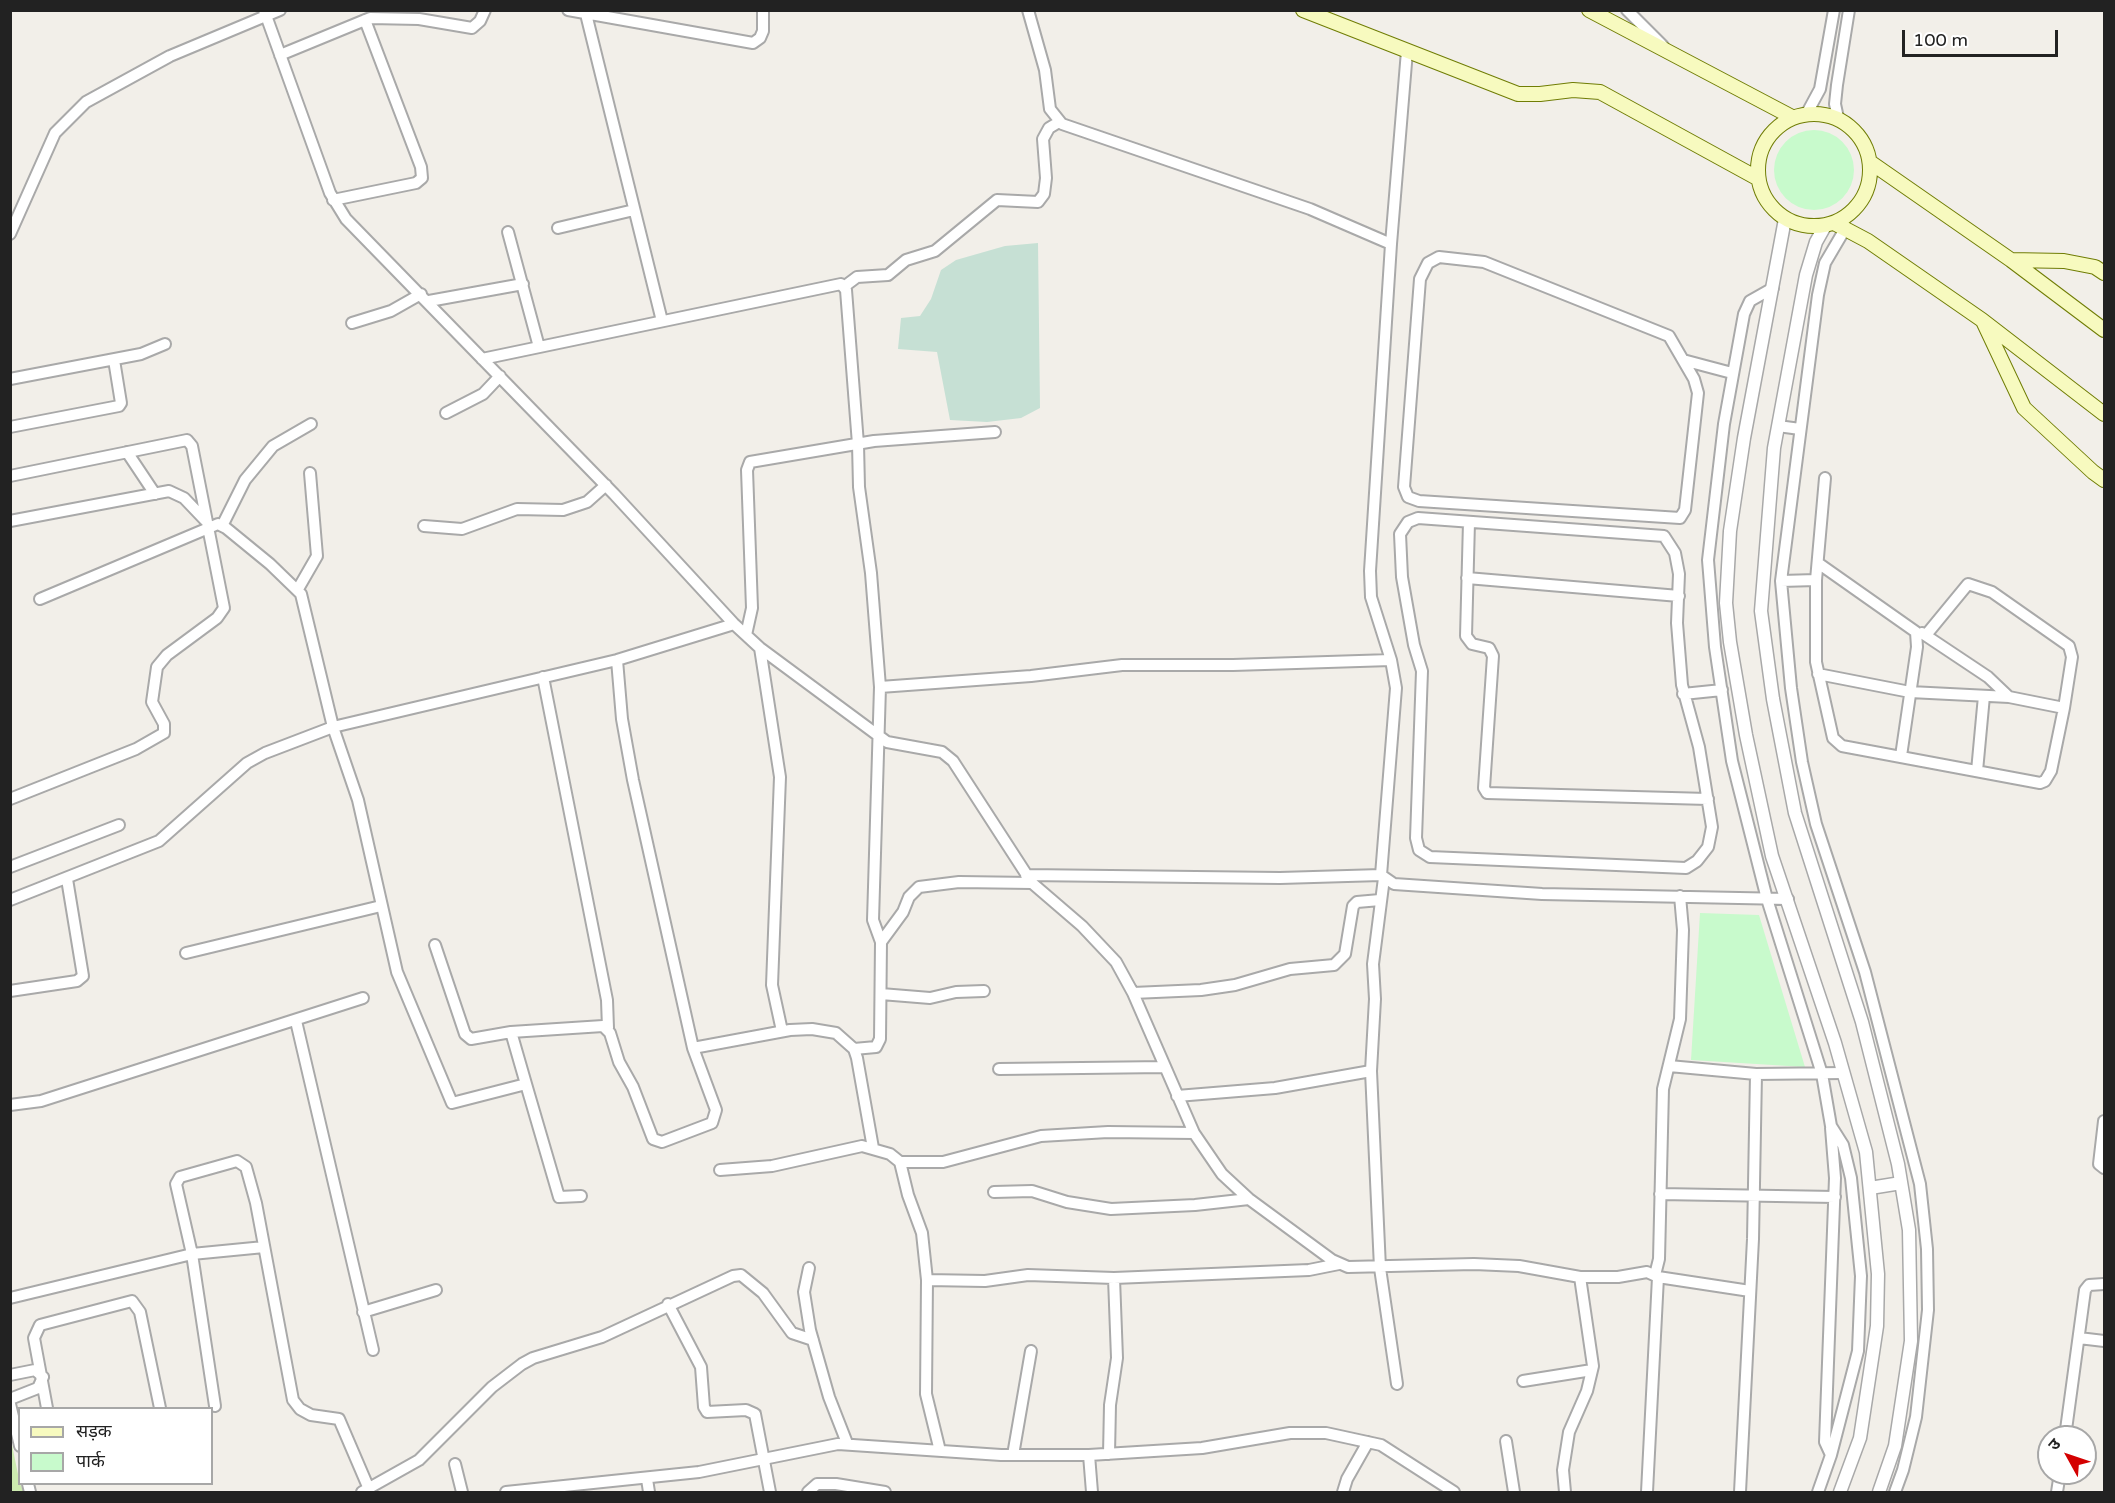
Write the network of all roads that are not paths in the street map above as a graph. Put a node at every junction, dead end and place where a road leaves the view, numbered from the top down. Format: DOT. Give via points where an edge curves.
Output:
graph roads {
  1 [pos="280,10"];
  2 [pos="484,10"];
  3 [pos="568,10"];
  4 [pos="763,10"];
  5 [pos="1028,10"];
  6 [pos="1303,10"];
  7 [pos="1589,10"];
  8 [pos="1627,10"];
  9 [pos="1834,10"];
  10 [pos="1849,10"];
  11 [pos="265,14"];
  12 [pos="586,14"];
  13 [pos="364,20"];
  14 [pos="1407,51"];
  15 [pos="1668,51"];
  16 [pos="280,55"];
  17 [pos="1807,114"];
  18 [pos="1792,117"];
  19 [pos="1838,118"];
  20 [pos="1059,122"];
  21 [pos="1870,162"];
  22 [pos="1757,178"];
  23 [pos="333,200"];
  24 [pos="634,210"];
  25 [pos="1785,219"];
  26 [pos="1835,226"];
  27 [pos="558,228"];
  28 [pos="508,232"];
  29 [pos="10,234"];
  30 [pos="1391,244"];
  31 [pos="2011,260"];
  32 [pos="2104,273"];
  33 [pos="523,285"];
  34 [pos="845,286"];
  35 [pos="1773,288"];
  36 [pos="425,298"];
  37 [pos="1982,320"];
  38 [pos="662,321"];
  39 [pos="352,323"];
  40 [pos="2104,330"];
  41 [pos="165,344"];
  42 [pos="539,346"];
  43 [pos="482,359"];
  44 [pos="114,360"];
  45 [pos="1683,360"];
  46 [pos="1732,373"];
  47 [pos="500,376"];
  48 [pos="10,379"];
  49 [pos="446,413"];
  50 [pos="2104,414"];
  51 [pos="310,424"];
  52 [pos="1779,426"];
  53 [pos="10,427"];
  54 [pos="1800,429"];
  55 [pos="995,432"];
  56 [pos="858,444"];
  57 [pos="127,452"];
  58 [pos="310,473"];
  59 [pos="10,476"];
  60 [pos="1825,478"];
  61 [pos="2104,480"];
  62 [pos="606,485"];
  63 [pos="155,494"];
  64 [pos="10,521"];
  65 [pos="1469,522"];
  66 [pos="206,524"];
  67 [pos="222,526"];
  68 [pos="424,526"];
  69 [pos="1818,563"];
  70 [pos="1467,578"];
  71 [pos="1816,580"];
  72 [pos="1781,581"];
  73 [pos="298,590"];
  74 [pos="1679,596"];
  75 [pos="40,599"];
  76 [pos="734,624"];
  77 [pos="1921,633"];
  78 [pos="746,635"];
  79 [pos="760,648"];
  80 [pos="617,660"];
  81 [pos="1391,660"];
  82 [pos="1818,674"];
  83 [pos="543,676"];
  84 [pos="880,687"];
  85 [pos="1722,690"];
  86 [pos="1910,692"];
  87 [pos="1683,694"];
  88 [pos="1984,696"];
  89 [pos="2009,697"];
  90 [pos="2064,708"];
  91 [pos="333,727"];
  92 [pos="879,737"];
  93 [pos="1901,756"];
  94 [pos="1977,771"];
  95 [pos="10,799"];
  96 [pos="1708,799"];
  97 [pos="118,825"];
  98 [pos="10,867"];
  99 [pos="1382,877"];
  100 [pos="67,879"];
  101 [pos="1029,879"];
  102 [pos="1680,896"];
  103 [pos="1767,898"];
  104 [pos="1788,899"];
  105 [pos="10,900"];
  106 [pos="1380,900"];
  107 [pos="381,906"];
  108 [pos="881,942"];
  109 [pos="435,945"];
  110 [pos="186,953"];
  111 [pos="984,991"];
  112 [pos="10,992"];
  113 [pos="1133,993"];
  114 [pos="881,994"];
  115 [pos="363,998"];
  116 [pos="296,1021"];
  117 [pos="608,1028"];
  118 [pos="782,1031"];
  119 [pos="511,1032"];
  120 [pos="693,1048"];
  121 [pos="854,1050"];
  122 [pos="1669,1066"];
  123 [pos="1165,1067"];
  124 [pos="999,1069"];
  125 [pos="1371,1071"];
  126 [pos="1843,1073"];
  127 [pos="1756,1074"];
  128 [pos="1822,1074"];
  129 [pos="526,1084"];
  130 [pos="1177,1095"];
  131 [pos="10,1105"];
  132 [pos="2104,1121"];
  133 [pos="1831,1126"];
  134 [pos="1194,1133"];
  135 [pos="873,1149"];
  136 [pos="900,1162"];
  137 [pos="2104,1168"];
  138 [pos="720,1170"];
  139 [pos="1835,1178"];
  140 [pos="1851,1178"];
  141 [pos="1869,1183"];
  142 [pos="1901,1183"];
  143 [pos="994,1192"];
  144 [pos="1660,1194"];
  145 [pos="581,1196"];
  146 [pos="1752,1196"];
  147 [pos="1834,1197"];
  148 [pos="1249,1199"];
  149 [pos="264,1247"];
  150 [pos="192,1254"];
  151 [pos="1339,1264"];
  152 [pos="808,1268"];
  153 [pos="1380,1268"];
  154 [pos="1657,1276"];
  155 [pos="1580,1277"];
  156 [pos="1114,1278"];
  157 [pos="927,1280"];
  158 [pos="2104,1284"];
  159 [pos="436,1290"];
  160 [pos="1750,1290"];
  161 [pos="10,1298"];
  162 [pos="668,1304"];
  163 [pos="363,1312"];
  164 [pos="2079,1338"];
  165 [pos="813,1340"];
  166 [pos="2104,1341"];
  167 [pos="373,1350"];
  168 [pos="1031,1351"];
  169 [pos="1592,1370"];
  170 [pos="10,1375"];
  171 [pos="43,1377"];
  172 [pos="1523,1381"];
  173 [pos="1397,1384"];
  174 [pos="1906,1390"];
  175 [pos="1919,1392"];
  176 [pos="10,1399"];
  177 [pos="10,1404"];
  178 [pos="215,1406"];
  179 [pos="47,1407"];
  180 [pos="160,1407"];
  181 [pos="2067,1425"];
  182 [pos="18,1438"];
  183 [pos="1368,1442"];
  184 [pos="1506,1442"];
  185 [pos="847,1443"];
  186 [pos="940,1451"];
  187 [pos="1109,1454"];
  188 [pos="1012,1455"];
  189 [pos="1089,1455"];
  190 [pos="1831,1455"];
  191 [pos="762,1458"];
  192 [pos="455,1464"];
  193 [pos="646,1479"];
  194 [pos="366,1491"];
  195 [pos="462,1492"];
  196 [pos="512,1492"];
  197 [pos="649,1492"];
  198 [pos="770,1492"];
  199 [pos="808,1492"];
  200 [pos="885,1492"];
  201 [pos="1092,1492"];
  202 [pos="1343,1492"];
  203 [pos="1454,1492"];
  204 [pos="1514,1492"];
  205 [pos="1565,1492"];
  206 [pos="1647,1492"];
  207 [pos="1740,1492"];
  208 [pos="1818,1492"];
  209 [pos="1840,1492"];
  210 [pos="1879,1492"];
  211 [pos="1895,1492"];
  1 -- 11 [label="street"];
  2 -- 13 [label="street" via="472,28 419,19"];
  3 -- 12 [label="street"];
  4 -- 12 [label="street" via="763,31 753,43"];
  5 -- 20 [label="street" via="1046,70 1050,109"];
  6 -- 14 [label="main road"];
  7 -- 15 [label="main road"];
  8 -- 15 [label="street"];
  9 -- 17 [label="street" via="1820,90"];
  10 -- 19 [label="street" via="1835,104"];
  11 -- 16 [label="street"];
  11 -- 29 [label="street" via="170,56 79,108 54,133"];
  12 -- 24 [label="street"];
  13 -- 16 [label="street"];
  13 -- 23 [label="street" via="422,178 416,183"];
  14 -- 22 [label="main road" via="1518,94 1599,92"];
  14 -- 30 [label="street"];
  15 -- 18 [label="main road"];
  16 -- 23 [label="street"];
  17 -- 18 [label="main road"];
  17 -- 19 [label="main road"];
  18 -- 22 [label="main road" via="1770,134 1758,157"];
  19 -- 21 [label="main road" via="1858,135"];
  20 -- 30 [label="street" via="1310,209"];
  20 -- 34 [label="street" via="1049,128 1043,139 1046,178 1044,194 1038,202 997,200 935,251 906,260 888,275 857,277"];
  21 -- 26 [label="main road" via="1861,201"];
  21 -- 31 [label="main road"];
  22 -- 25 [label="main road" via="1762,195"];
  23 -- 36 [label="street" via="346,219"];
  24 -- 27 [label="street"];
  24 -- 38 [label="street"];
  25 -- 26 [label="main road" via="1799,225"];
  25 -- 35 [label="street"];
  26 -- 37 [label="main road" via="1868,241"];
  26 -- 52 [label="street" via="1816,242 1806,275"];
  26 -- 54 [label="street" via="1823,269"];
  28 -- 33 [label="street"];
  30 -- 81 [label="street" via="1370,584"];
  31 -- 32 [label="main road" via="2064,261 2095,267"];
  31 -- 40 [label="main road"];
  33 -- 36 [label="street"];
  33 -- 42 [label="street"];
  34 -- 38 [label="street" via="838,283"];
  34 -- 56 [label="street"];
  35 -- 46 [label="street" via="1746,307"];
  35 -- 104 [label="street" via="1753,380 1732,521 1726,603 1759,800 1772,856"];
  36 -- 39 [label="street"];
  36 -- 43 [label="street"];
  37 -- 50 [label="main road"];
  37 -- 61 [label="main road" via="2024,408"];
  38 -- 42 [label="street"];
  41 -- 44 [label="street"];
  42 -- 43 [label="street"];
  43 -- 47 [label="street"];
  44 -- 48 [label="street"];
  44 -- 53 [label="street" via="119,406"];
  45 -- 45 [label="street" via="1664,332 1484,262 1433,258 1420,279 1406,492 1413,501 1680,518 1685,510 1698,393"];
  45 -- 46 [label="street"];
  46 -- 85 [label="street" via="1708,560"];
  47 -- 49 [label="street" via="483,394"];
  47 -- 62 [label="street"];
  51 -- 67 [label="street" via="273,446 245,480"];
  52 -- 54 [label="street"];
  52 -- 142 [label="street" via="1761,611 1773,699 1796,813 1862,1022"];
  54 -- 72 [label="street"];
  55 -- 56 [label="street"];
  56 -- 78 [label="street" via="755,459 748,465 752,608"];
  56 -- 84 [label="street"];
  57 -- 59 [label="street"];
  57 -- 63 [label="street"];
  57 -- 66 [label="street" via="181,439 190,442"];
  58 -- 73 [label="street" via="317,556"];
  60 -- 69 [label="street"];
  62 -- 68 [label="street" via="587,502 563,510 517,509 462,529"];
  62 -- 76 [label="street"];
  63 -- 64 [label="street"];
  63 -- 66 [label="street" via="178,494"];
  65 -- 70 [label="street"];
  65 -- 74 [label="street" via="1660,534 1675,553"];
  65 -- 96 [label="street" via="1418,518 1408,522 1401,534 1402,577 1422,671 1416,838 1419,850 1430,857 1686,868 1698,861 1710,841"];
  66 -- 67 [label="street"];
  66 -- 75 [label="street"];
  66 -- 95 [label="street" via="224,608 218,618 167,655 157,667 152,702 164,724 164,733 136,749"];
  67 -- 73 [label="street"];
  69 -- 71 [label="street"];
  69 -- 77 [label="street"];
  70 -- 74 [label="street"];
  70 -- 96 [label="street" via="1466,636 1472,644 1490,648 1493,656 1484,788 1487,793"];
  71 -- 72 [label="street"];
  71 -- 82 [label="street"];
  72 -- 175 [label="street" via="1791,688 1816,824 1865,972 1920,1184 1928,1310"];
  73 -- 91 [label="street"];
  74 -- 87 [label="street" via="1677,623"];
  76 -- 78 [label="street"];
  76 -- 80 [label="street"];
  77 -- 86 [label="street"];
  77 -- 89 [label="street" via="1988,677"];
  77 -- 90 [label="street" via="1964,586 1972,584 1986,589 2070,646 2072,657"];
  78 -- 79 [label="street"];
  79 -- 92 [label="street"];
  79 -- 118 [label="street" via="780,777 772,986"];
  80 -- 83 [label="street"];
  80 -- 120 [label="street" via="633,780"];
  81 -- 84 [label="street" via="1122,664 1031,676"];
  81 -- 99 [label="street" via="1396,688"];
  82 -- 86 [label="street"];
  82 -- 93 [label="street" via="1829,731 1837,742"];
  83 -- 91 [label="street"];
  83 -- 117 [label="street" via="607,1000"];
  84 -- 92 [label="street"];
  85 -- 87 [label="street"];
  85 -- 103 [label="street" via="1732,761"];
  86 -- 88 [label="street"];
  86 -- 93 [label="street"];
  87 -- 96 [label="street" via="1699,747"];
  88 -- 89 [label="street"];
  88 -- 94 [label="street"];
  89 -- 90 [label="street"];
  90 -- 94 [label="street" via="2051,771 2045,781"];
  91 -- 100 [label="street" via="247,764 159,841"];
  91 -- 107 [label="street" via="358,800"];
  92 -- 101 [label="street" via="894,745 948,756"];
  92 -- 108 [label="street" via="873,920"];
  93 -- 94 [label="street"];
  97 -- 98 [label="street"];
  99 -- 101 [label="street"];
  99 -- 102 [label="street" via="1394,884 1542,894"];
  99 -- 106 [label="street"];
  100 -- 105 [label="street"];
  100 -- 112 [label="street" via="83,976 77,981"];
  101 -- 108 [label="street" via="919,887"];
  101 -- 113 [label="street" via="1112,956"];
  102 -- 103 [label="street"];
  102 -- 122 [label="street" via="1680,1019"];
  103 -- 104 [label="street"];
  103 -- 128 [label="street"];
  104 -- 126 [label="street"];
  106 -- 113 [label="street" via="1357,902 1353,906 1345,954 1334,965 1290,969 1201,990"];
  106 -- 125 [label="street" via="1373,964"];
  107 -- 110 [label="street"];
  107 -- 129 [label="street" via="397,972 452,1103"];
  108 -- 114 [label="street"];
  109 -- 119 [label="street" via="468,1037 474,1040"];
  111 -- 114 [label="street" via="930,998"];
  113 -- 123 [label="street"];
  114 -- 121 [label="street" via="879,1044 872,1049"];
  115 -- 116 [label="street"];
  116 -- 131 [label="street" via="41,1101"];
  116 -- 163 [label="street"];
  117 -- 119 [label="street"];
  117 -- 120 [label="street" via="619,1062 657,1142 698,1130 715,1119 716,1110"];
  118 -- 120 [label="street"];
  118 -- 121 [label="street" via="812,1029 836,1033"];
  119 -- 129 [label="street"];
  121 -- 135 [label="street"];
  122 -- 127 [label="street"];
  122 -- 144 [label="street" via="1663,1089"];
  123 -- 124 [label="street"];
  123 -- 130 [label="street"];
  125 -- 130 [label="street" via="1275,1088"];
  125 -- 153 [label="street"];
  126 -- 128 [label="street"];
  126 -- 141 [label="street" via="1866,1152"];
  127 -- 128 [label="street"];
  127 -- 146 [label="street"];
  128 -- 133 [label="street"];
  129 -- 145 [label="street" via="559,1197"];
  130 -- 134 [label="street"];
  132 -- 137 [label="street" via="2098,1164"];
  133 -- 139 [label="street"];
  133 -- 140 [label="street" via="1843,1145"];
  134 -- 136 [label="street" via="1041,1136 951,1161"];
  134 -- 148 [label="street" via="1222,1174"];
  135 -- 136 [label="street"];
  135 -- 138 [label="street" via="857,1147 772,1166"];
  136 -- 157 [label="street" via="922,1233"];
  139 -- 140 [label="street"];
  139 -- 147 [label="street"];
  140 -- 141 [label="street"];
  140 -- 190 [label="street" via="1861,1276 1858,1351"];
  141 -- 142 [label="street"];
  141 -- 209 [label="street" via="1878,1274 1876,1337 1860,1438"];
  142 -- 174 [label="street" via="1909,1230 1912,1292"];
  143 -- 148 [label="street" via="1032,1191 1111,1209"];
  144 -- 146 [label="street"];
  144 -- 154 [label="street"];
  146 -- 147 [label="street"];
  146 -- 160 [label="street"];
  147 -- 190 [label="street" via="1825,1442"];
  148 -- 151 [label="street"];
  149 -- 150 [label="street"];
  149 -- 150 [label="street" via="251,1179 242,1163 232,1161 178,1180"];
  149 -- 194 [label="street" via="293,1400 311,1415 336,1417 342,1422"];
  150 -- 161 [label="street"];
  150 -- 178 [label="street"];
  151 -- 153 [label="street"];
  151 -- 156 [label="street" via="1309,1270"];
  152 -- 165 [label="street" via="804,1292"];
  153 -- 155 [label="street" via="1519,1266"];
  153 -- 173 [label="street"];
  154 -- 155 [label="street" via="1641,1272 1618,1277"];
  154 -- 160 [label="street"];
  154 -- 206 [label="street"];
  155 -- 169 [label="street"];
  156 -- 157 [label="street" via="1028,1275 986,1281"];
  156 -- 187 [label="street" via="1117,1358 1110,1405"];
  157 -- 186 [label="street" via="926,1394"];
  158 -- 164 [label="street" via="2089,1285 2085,1290"];
  159 -- 163 [label="street"];
  160 -- 207 [label="street"];
  162 -- 165 [label="street" via="741,1275 764,1293 792,1333"];
  162 -- 191 [label="street" via="701,1367 705,1409 710,1413 746,1410 755,1414"];
  162 -- 194 [label="street" via="602,1337 522,1364 492,1387 419,1460"];
  163 -- 167 [label="street"];
  164 -- 166 [label="street"];
  164 -- 181 [label="street"];
  165 -- 185 [label="street"];
  168 -- 188 [label="street"];
  169 -- 172 [label="street"];
  169 -- 205 [label="street" via="1569,1432 1563,1470"];
  170 -- 171 [label="street" via="35,1370"];
  171 -- 176 [label="street" via="38,1388"];
  171 -- 179 [label="street"];
  171 -- 180 [label="street" via="34,1338 39,1325 132,1301 140,1312"];
  174 -- 175 [label="street"];
  174 -- 210 [label="street" via="1895,1446"];
  175 -- 211 [label="street"];
  177 -- 182 [label="street"];
  183 -- 187 [label="street" via="1333,1433 1298,1433 1202,1448"];
  183 -- 202 [label="street"];
  183 -- 203 [label="street" via="1390,1449"];
  184 -- 204 [label="street"];
  185 -- 186 [label="street"];
  185 -- 191 [label="street"];
  186 -- 188 [label="street"];
  187 -- 189 [label="street"];
  188 -- 189 [label="street"];
  189 -- 201 [label="street"];
  190 -- 208 [label="street"];
  191 -- 193 [label="street" via="739,1466"];
  191 -- 198 [label="street"];
  192 -- 195 [label="street"];
  193 -- 196 [label="street"];
  193 -- 197 [label="street"];
  199 -- 200 [label="street" via="818,1484"];
}
